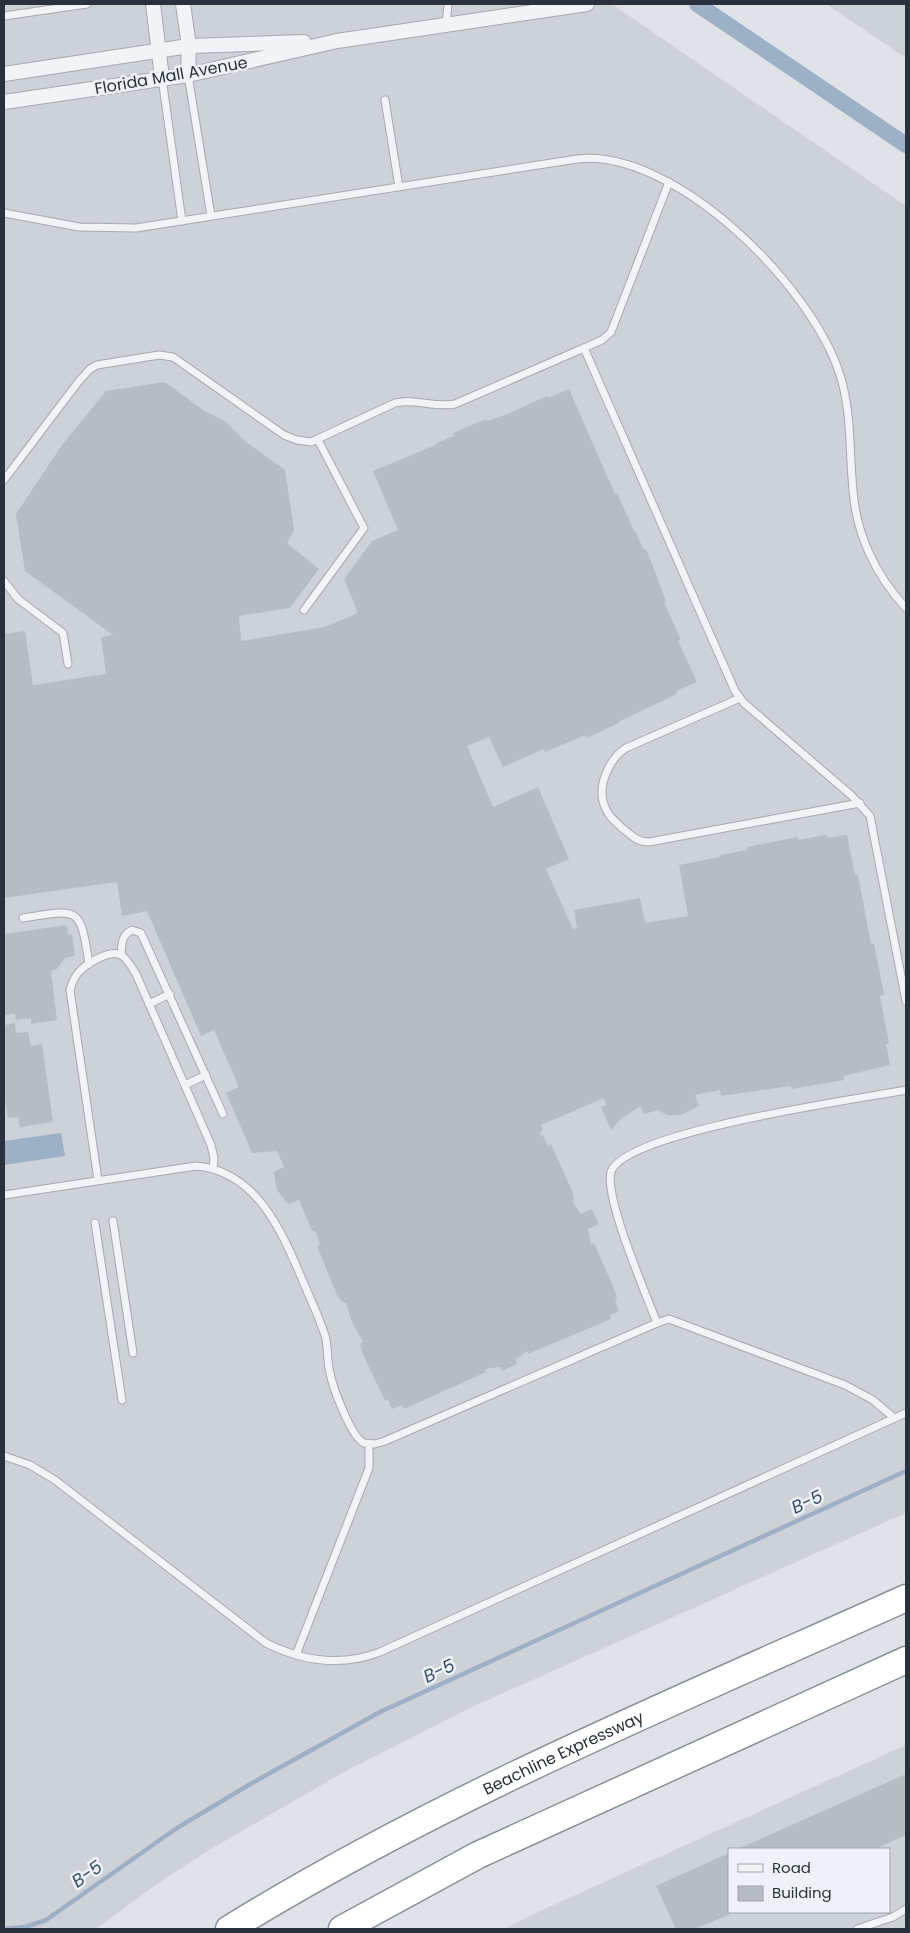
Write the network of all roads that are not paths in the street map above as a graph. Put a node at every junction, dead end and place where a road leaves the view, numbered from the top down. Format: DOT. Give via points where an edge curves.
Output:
graph roads {
  1 [pos="23,4"];
  2 [pos="87,4"];
  3 [pos="153,4"];
  4 [pos="183,4"];
  5 [pos="448,4"];
  6 [pos="588,4"];
  7 [pos="24,13"];
  8 [pos="4,16"];
  9 [pos="446,25"];
  10 [pos="337,41"];
  11 [pos="189,46"];
  12 [pos="160,50"];
  13 [pos="4,74"];
  14 [pos="188,75"];
  15 [pos="162,78"];
  16 [pos="385,100"];
  17 [pos="4,102"];
  18 [pos="669,182"];
  19 [pos="398,188"];
  20 [pos="4,213"];
  21 [pos="211,216"];
  22 [pos="182,221"];
  23 [pos="584,348"];
  24 [pos="318,440"];
  25 [pos="4,480"];
  26 [pos="4,580"];
  27 [pos="906,608"];
  28 [pos="304,610"];
  29 [pos="68,664"];
  30 [pos="740,698"];
  31 [pos="860,803"];
  32 [pos="23,918"];
  33 [pos="121,955"];
  34 [pos="89,964"];
  35 [pos="170,994"];
  36 [pos="906,1001"];
  37 [pos="148,1004"];
  38 [pos="206,1076"];
  39 [pos="185,1085"];
  40 [pos="906,1090"];
  41 [pos="223,1114"];
  42 [pos="213,1169"];
  43 [pos="98,1180"];
  44 [pos="4,1194"];
  45 [pos="113,1221"];
  46 [pos="95,1223"];
  47 [pos="657,1323"];
  48 [pos="133,1353"];
  49 [pos="122,1400"];
  50 [pos="906,1413"];
  51 [pos="894,1418"];
  52 [pos="369,1445"];
  53 [pos="4,1456"];
  54 [pos="906,1598"];
  55 [pos="296,1655"];
  56 [pos="906,1660"];
  57 [pos="906,1909"];
  58 [pos="229,1929"];
  59 [pos="342,1929"];
  60 [pos="856,1929"];
  1 -- 7 [label="lane"];
  2 -- 7 [label="lane"];
  3 -- 12 [label="street"];
  4 -- 11 [label="street"];
  5 -- 9 [label="lane"];
  6 -- 9 [label="street, Florida Mall Avenue"];
  7 -- 8 [label="lane"];
  9 -- 10 [label="street, Florida Mall Avenue"];
  10 -- 11 [label="street, Florida Mall Avenue"];
  10 -- 14 [label="street, Florida Mall Avenue"];
  11 -- 12 [label="street, Florida Mall Avenue"];
  11 -- 14 [label="street"];
  12 -- 13 [label="street, Florida Mall Avenue"];
  12 -- 15 [label="street"];
  14 -- 15 [label="street, Florida Mall Avenue"];
  14 -- 21 [label="lane"];
  15 -- 17 [label="street, Florida Mall Avenue"];
  15 -- 22 [label="lane"];
  16 -- 19 [label="lane"];
  18 -- 19 [label="lane" via="626,163 596,158"];
  18 -- 23 [label="lane" via="611,332"];
  18 -- 27 [label="lane" via="708,209 750,245 792,290 822,333 837,366 847,404 852,440 852,490 859,524 875,566 888,588"];
  19 -- 21 [label="lane"];
  20 -- 22 [label="lane" via="98,229 136,228"];
  21 -- 22 [label="lane"];
  23 -- 24 [label="lane" via="455,404 438,406 407,401 388,405"];
  23 -- 30 [label="lane"];
  24 -- 25 [label="lane" via="303,441 284,435 182,361 159,355 97,365 90,369"];
  24 -- 28 [label="lane" via="364,528"];
  26 -- 29 [label="lane" via="18,599 63,633"];
  30 -- 31 [label="lane"];
  30 -- 31 [label="lane" via="626,748 614,759 605,779 602,801 609,815 630,835 644,842 655,842"];
  31 -- 36 [label="lane" via="873,824"];
  32 -- 34 [label="lane" via="62,912 73,914 84,928"];
  33 -- 34 [label="lane" via="112,954"];
  33 -- 35 [label="lane" via="127,932 141,933"];
  33 -- 37 [label="lane" via="132,967"];
  34 -- 43 [label="lane" via="74,978 70,997"];
  35 -- 37 [label="lane"];
  35 -- 38 [label="lane"];
  37 -- 39 [label="lane"];
  38 -- 39 [label="lane"];
  38 -- 41 [label="lane"];
  39 -- 42 [label="lane" via="211,1144"];
  40 -- 47 [label="lane" via="694,1130 655,1142 618,1162 611,1173 611,1196"];
  42 -- 43 [label="lane" via="188,1167"];
  42 -- 52 [label="lane" via="250,1192 278,1226 323,1330 333,1384 357,1438"];
  43 -- 44 [label="lane"];
  45 -- 48 [label="lane"];
  46 -- 49 [label="lane"];
  47 -- 51 [label="lane" via="675,1320 845,1385 873,1400"];
  47 -- 52 [label="lane" via="385,1441"];
  50 -- 51 [label="lane"];
  51 -- 55 [label="lane" via="380,1652 336,1661"];
  52 -- 55 [label="lane" via="369,1468"];
  53 -- 55 [label="lane" via="30,1465 55,1480 258,1637 275,1648"];
  54 -- 58 [label="highway, Beachline Expressway" via="449,1806 304,1883"];
  56 -- 59 [label="highway" via="478,1856"];
  57 -- 60 [label="lane" via="893,1917"];
}
